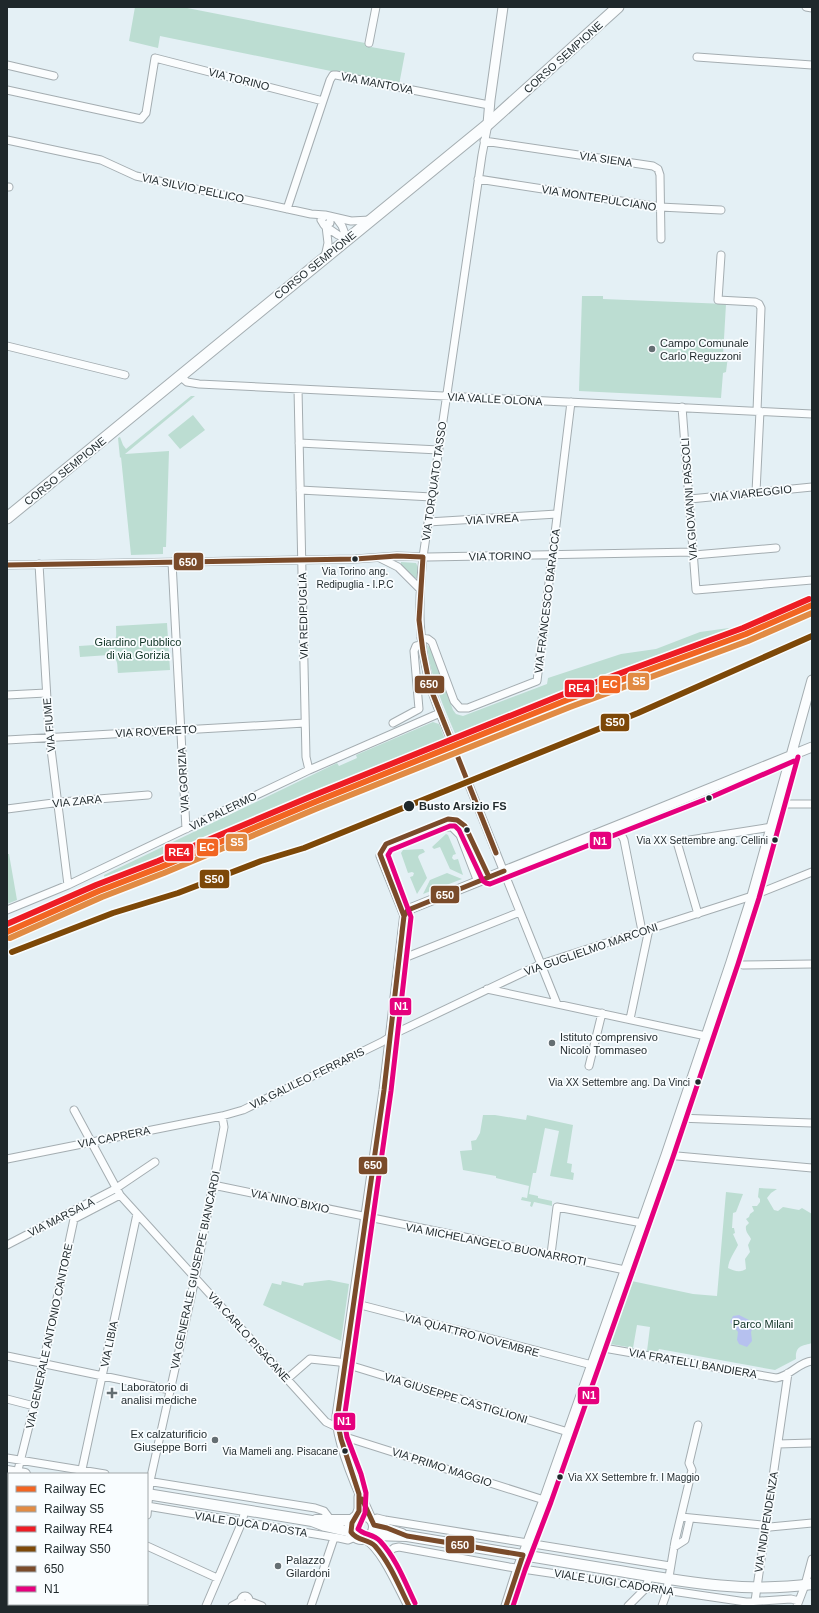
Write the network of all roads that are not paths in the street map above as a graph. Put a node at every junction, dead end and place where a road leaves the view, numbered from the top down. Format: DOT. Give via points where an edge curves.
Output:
graph roads {
  1 [pos="376,7"];
  2 [pos="503,7"];
  3 [pos="618,7"];
  4 [pos="806,7"];
  5 [pos="812,8"];
  6 [pos="369,43"];
  7 [pos="697,57"];
  8 [pos="7,65"];
  9 [pos="812,66"];
  10 [pos="54,76"];
  11 [pos="7,90"];
  12 [pos="323,100"];
  13 [pos="489,105"];
  14 [pos="488,124"];
  15 [pos="7,140"];
  16 [pos="484,141"];
  17 [pos="478,179"];
  18 [pos="660,207"];
  19 [pos="287,209"];
  20 [pos="721,210"];
  21 [pos="327,220"];
  22 [pos="370,220"];
  23 [pos="347,239"];
  24 [pos="662,239"];
  25 [pos="721,255"];
  26 [pos="325,257"];
  27 [pos="7,346"];
  28 [pos="125,375"];
  29 [pos="180,376"];
  30 [pos="298,389"];
  31 [pos="446,396"];
  32 [pos="571,402"];
  33 [pos="682,407"];
  34 [pos="759,411"];
  35 [pos="812,414"];
  36 [pos="299,443"];
  37 [pos="438,450"];
  38 [pos="812,486"];
  39 [pos="300,490"];
  40 [pos="756,492"];
  41 [pos="432,497"];
  42 [pos="690,499"];
  43 [pos="557,514"];
  44 [pos="7,518"];
  45 [pos="428,522"];
  46 [pos="776,548"];
  47 [pos="694,554"];
  48 [pos="552,555"];
  49 [pos="423,557"];
  50 [pos="379,558"];
  51 [pos="302,560"];
  52 [pos="172,562"];
  53 [pos="39,564"];
  54 [pos="7,565"];
  55 [pos="812,580"];
  56 [pos="420,589"];
  57 [pos="421,641"];
  58 [pos="812,680"];
  59 [pos="46,693"];
  60 [pos="7,695"];
  61 [pos="440,713"];
  62 [pos="305,723"];
  63 [pos="393,723"];
  64 [pos="180,730"];
  65 [pos="50,737"];
  66 [pos="7,740"];
  67 [pos="451,740"];
  68 [pos="812,747"];
  69 [pos="791,755"];
  70 [pos="309,770"];
  71 [pos="467,780"];
  72 [pos="148,794"];
  73 [pos="57,802"];
  74 [pos="778,804"];
  75 [pos="812,804"];
  76 [pos="7,809"];
  77 [pos="772,827"];
  78 [pos="612,828"];
  79 [pos="186,829"];
  80 [pos="504,871"];
  81 [pos="812,872"];
  82 [pos="478,882"];
  83 [pos="68,885"];
  84 [pos="752,896"];
  85 [pos="7,910"];
  86 [pos="520,912"];
  87 [pos="698,914"];
  88 [pos="404,916"];
  89 [pos="645,930"];
  90 [pos="399,960"];
  91 [pos="731,962"];
  92 [pos="541,964"];
  93 [pos="812,964"];
  94 [pos="510,978"];
  95 [pos="487,989"];
  96 [pos="502,992"];
  97 [pos="557,1004"];
  98 [pos="602,1013"];
  99 [pos="630,1019"];
  100 [pos="391,1036"];
  101 [pos="706,1036"];
  102 [pos="590,1066"];
  103 [pos="74,1110"];
  104 [pos="222,1116"];
  105 [pos="678,1118"];
  106 [pos="810,1123"];
  107 [pos="91,1141"];
  108 [pos="666,1155"];
  109 [pos="7,1159"];
  110 [pos="155,1162"];
  111 [pos="812,1168"];
  112 [pos="213,1185"];
  113 [pos="115,1189"];
  114 [pos="120,1195"];
  115 [pos="136,1214"];
  116 [pos="72,1216"];
  117 [pos="367,1217"];
  118 [pos="642,1223"];
  119 [pos="7,1245"];
  120 [pos="551,1254"];
  121 [pos="626,1270"];
  122 [pos="195,1278"];
  123 [pos="353,1303"];
  124 [pos="598,1347"];
  125 [pos="7,1356"];
  126 [pos="812,1361"];
  127 [pos="43,1363"];
  128 [pos="345,1364"];
  129 [pos="592,1365"];
  130 [pos="788,1374"];
  131 [pos="102,1376"];
  132 [pos="287,1380"];
  133 [pos="170,1390"];
  134 [pos="7,1399"];
  135 [pos="34,1406"];
  136 [pos="698,1425"];
  137 [pos="338,1431"];
  138 [pos="568,1432"];
  139 [pos="812,1443"];
  140 [pos="778,1444"];
  141 [pos="7,1458"];
  142 [pos="22,1460"];
  143 [pos="82,1472"];
  144 [pos="20,1473"];
  145 [pos="94,1473"];
  146 [pos="148,1481"];
  147 [pos="358,1492"];
  148 [pos="148,1494"];
  149 [pos="544,1500"];
  150 [pos="148,1506"];
  151 [pos="245,1510"];
  152 [pos="680,1517"];
  153 [pos="690,1518"];
  154 [pos="330,1519"];
  155 [pos="355,1519"];
  156 [pos="312,1521"];
  157 [pos="372,1521"];
  158 [pos="242,1522"];
  159 [pos="812,1523"];
  160 [pos="766,1526"];
  161 [pos="353,1534"];
  162 [pos="407,1536"];
  163 [pos="368,1537"];
  164 [pos="334,1538"];
  165 [pos="528,1544"];
  166 [pos="148,1546"];
  167 [pos="674,1547"];
  168 [pos="523,1555"];
  169 [pos="382,1557"];
  170 [pos="812,1559"];
  171 [pos="670,1566"];
  172 [pos="518,1568"];
  173 [pos="649,1576"];
  174 [pos="217,1578"];
  175 [pos="668,1579"];
  176 [pos="712,1585"];
  177 [pos="808,1585"];
  178 [pos="646,1588"];
  179 [pos="757,1588"];
  180 [pos="666,1591"];
  181 [pos="710,1597"];
  182 [pos="755,1601"];
  183 [pos="798,1604"];
  184 [pos="206,1606"];
  185 [pos="232,1606"];
  186 [pos="262,1606"];
  187 [pos="311,1606"];
  188 [pos="409,1606"];
  189 [pos="506,1606"];
  190 [pos="628,1606"];
  191 [pos="662,1606"];
  1 -- 6 [label="street"];
  2 -- 13 [label="street"];
  3 -- 14 [label="main road, CORSO SEMPIONE"];
  4 -- 5 [label="street"];
  7 -- 9 [label="street"];
  8 -- 10 [label="street"];
  11 -- 12 [label="street, VIA TORINO" via="141,119 146,113 155,58"];
  12 -- 13 [label="street, VIA MANTOVA" via="331,78 336,75"];
  12 -- 19 [label="street, VIA MANTOVA"];
  13 -- 14 [label="street"];
  14 -- 16 [label="street, VIA TORQUATO TASSO"];
  14 -- 22 [label="main road, CORSO SEMPIONE"];
  15 -- 19 [label="street, VIA SILVIO PELLICO" via="101,160 136,176"];
  16 -- 17 [label="street, VIA TORQUATO TASSO"];
  16 -- 18 [label="street, VIA SIENA" via="653,166 658,169 660,175"];
  17 -- 18 [label="street, VIA MONTEPULCIANO"];
  17 -- 31 [label="street, VIA TORQUATO TASSO"];
  18 -- 20 [label="street, VIA MONTEPULCIANO"];
  18 -- 24 [label="street, VIA SIENA"];
  19 -- 21 [label="street, VIA SILVIO PELLICO"];
  21 -- 22 [label="street, VIA SILVIO PELLICO"];
  21 -- 23 [label="street, VIA SILVIO PELLICO"];
  21 -- 23 [label="street" via="342,226"];
  21 -- 26 [label="street" via="328,243"];
  22 -- 23 [label="main road, CORSO SEMPIONE"];
  23 -- 26 [label="main road, CORSO SEMPIONE"];
  25 -- 34 [label="street" via="718,300 755,302 761,308"];
  26 -- 29 [label="main road, CORSO SEMPIONE"];
  27 -- 28 [label="street"];
  29 -- 30 [label="street, VIA VALLE OLONA" via="185,381 195,384"];
  29 -- 44 [label="main road, CORSO SEMPIONE"];
  30 -- 31 [label="street, VIA VALLE OLONA"];
  30 -- 36 [label="street, VIA REDIPUGLIA"];
  31 -- 32 [label="street, VIA VALLE OLONA"];
  31 -- 37 [label="street, VIA TORQUATO TASSO"];
  32 -- 33 [label="street, VIA VALLE OLONA"];
  32 -- 43 [label="street, VIA FRANCESCO BARACCA"];
  33 -- 34 [label="street, VIA VALLE OLONA"];
  33 -- 42 [label="street, VIA GIOVANNI PASCOLI"];
  34 -- 35 [label="street, VIA VALLE OLONA"];
  34 -- 40 [label="street"];
  36 -- 37 [label="street"];
  36 -- 39 [label="street, VIA REDIPUGLIA"];
  37 -- 41 [label="street, VIA TORQUATO TASSO"];
  38 -- 40 [label="street, VIA VIAREGGIO"];
  39 -- 41 [label="street"];
  39 -- 51 [label="street, VIA REDIPUGLIA"];
  40 -- 42 [label="street, VIA VIAREGGIO"];
  41 -- 45 [label="street, VIA TORQUATO TASSO"];
  42 -- 47 [label="street, VIA GIOVANNI PASCOLI"];
  43 -- 45 [label="street, VIA IVREA"];
  43 -- 48 [label="street, VIA FRANCESCO BARACCA"];
  45 -- 49 [label="street, VIA TORQUATO TASSO"];
  46 -- 47 [label="street, VIA TORINO"];
  47 -- 48 [label="street, VIA TORINO"];
  47 -- 55 [label="street, VIA GIOVANNI PASCOLI" via="696,590"];
  48 -- 49 [label="street, VIA TORINO"];
  48 -- 57 [label="street, VIA FRANCESCO BARACCA" via="537,681 468,708 460,708 455,703 431,640 426,638"];
  49 -- 50 [label="street, VIA TORINO"];
  49 -- 56 [label="street, VIA TORQUATO TASSO"];
  50 -- 51 [label="street, VIA TORINO"];
  50 -- 56 [label="street, VIA TORINO" via="398,567"];
  51 -- 52 [label="street, VIA TORINO"];
  51 -- 62 [label="street, VIA REDIPUGLIA"];
  52 -- 53 [label="street, VIA TORINO"];
  52 -- 64 [label="street, VIA GORIZIA"];
  53 -- 54 [label="street, VIA TORINO"];
  53 -- 59 [label="street, VIA FIUME"];
  56 -- 57 [label="street, VIA TORQUATO TASSO"];
  57 -- 61 [label="street, VIA TORQUATO TASSO" via="430,687"];
  57 -- 63 [label="street" via="414,651 419,709"];
  58 -- 69 [label="street"];
  59 -- 60 [label="street"];
  59 -- 65 [label="street, VIA FIUME"];
  61 -- 67 [label="street, VIA TORQUATO TASSO"];
  61 -- 70 [label="street, VIA PALERMO"];
  62 -- 64 [label="street, VIA ROVERETO"];
  62 -- 70 [label="street, VIA REDIPUGLIA"];
  64 -- 65 [label="street, VIA ROVERETO"];
  64 -- 79 [label="street, VIA GORIZIA"];
  65 -- 66 [label="street, VIA ROVERETO"];
  65 -- 73 [label="street, VIA FIUME"];
  68 -- 69 [label="street"];
  69 -- 74 [label="street"];
  69 -- 78 [label="street"];
  70 -- 79 [label="street, VIA PALERMO"];
  71 -- 80 [label="street"];
  72 -- 73 [label="street, VIA ZARA"];
  73 -- 76 [label="street, VIA ZARA"];
  73 -- 83 [label="street, VIA FIUME"];
  74 -- 75 [label="street"];
  74 -- 77 [label="street"];
  77 -- 84 [label="street"];
  77 -- 87 [label="street" via="677,842"];
  78 -- 80 [label="street"];
  78 -- 89 [label="street" via="623,838"];
  79 -- 83 [label="street, VIA PALERMO"];
  80 -- 82 [label="street"];
  80 -- 86 [label="street"];
  81 -- 84 [label="street, VIA GUGLIELMO MARCONI"];
  82 -- 88 [label="street" via="408,910"];
  82 -- 88 [label="street" via="460,835 452,827 442,827 388,849 380,856"];
  83 -- 85 [label="street, VIA PALERMO"];
  84 -- 87 [label="street, VIA GUGLIELMO MARCONI"];
  84 -- 91 [label="street"];
  86 -- 90 [label="street"];
  86 -- 92 [label="street"];
  87 -- 89 [label="street, VIA GUGLIELMO MARCONI"];
  88 -- 90 [label="street"];
  89 -- 92 [label="street, VIA GUGLIELMO MARCONI"];
  89 -- 99 [label="street"];
  90 -- 100 [label="street"];
  91 -- 93 [label="street" via="743,965"];
  91 -- 101 [label="street"];
  92 -- 94 [label="street, VIA GUGLIELMO MARCONI"];
  92 -- 97 [label="street"];
  94 -- 95 [label="street, VIA GUGLIELMO MARCONI"];
  94 -- 96 [label="street" via="503,985"];
  95 -- 96 [label="street"];
  95 -- 100 [label="street, VIA GUGLIELMO MARCONI"];
  96 -- 97 [label="street"];
  97 -- 98 [label="street"];
  98 -- 99 [label="street"];
  98 -- 102 [label="street"];
  99 -- 101 [label="street"];
  100 -- 104 [label="street, VIA GALILEO FERRARIS" via="250,1106"];
  100 -- 117 [label="street"];
  101 -- 105 [label="street"];
  103 -- 107 [label="street, VIA CARLO PISACANE"];
  104 -- 107 [label="street, VIA CAPRERA"];
  104 -- 112 [label="street, VIA GENERALE GIUSEPPE BIANCARDI" via="224,1127"];
  105 -- 106 [label="street"];
  105 -- 108 [label="street"];
  107 -- 109 [label="street, VIA CAPRERA"];
  107 -- 113 [label="street, VIA CARLO PISACANE"];
  108 -- 111 [label="street"];
  108 -- 118 [label="street"];
  110 -- 113 [label="street"];
  112 -- 117 [label="street, VIA NINO BIXIO"];
  112 -- 122 [label="street, VIA GENERALE GIUSEPPE BIANCARDI"];
  113 -- 114 [label="street, VIA CARLO PISACANE"];
  113 -- 116 [label="street, VIA MARSALA"];
  114 -- 115 [label="street, VIA CARLO PISACANE"];
  114 -- 116 [label="street, VIA MARSALA"];
  115 -- 122 [label="street, VIA CARLO PISACANE"];
  115 -- 131 [label="street, VIA LIBIA"];
  116 -- 119 [label="street, VIA MARSALA"];
  116 -- 127 [label="street, VIA GENERALE ANTONIO CANTORE"];
  117 -- 120 [label="street, VIA MICHELANGELO BUONARROTI"];
  117 -- 123 [label="street"];
  118 -- 120 [label="street" via="557,1207"];
  118 -- 121 [label="street"];
  120 -- 121 [label="street, VIA MICHELANGELO BUONARROTI"];
  121 -- 124 [label="street"];
  122 -- 132 [label="street, VIA CARLO PISACANE"];
  122 -- 133 [label="street, VIA GENERALE GIUSEPPE BIANCARDI"];
  123 -- 128 [label="street"];
  123 -- 129 [label="street, VIA QUATTRO NOVEMBRE"];
  124 -- 129 [label="street"];
  124 -- 130 [label="street, VIA FRATELLI BANDIERA" via="776,1378"];
  125 -- 127 [label="street"];
  126 -- 130 [label="street"];
  127 -- 131 [label="street"];
  127 -- 135 [label="street, VIA GENERALE ANTONIO CANTORE"];
  128 -- 132 [label="street, VIA GIUSEPPE CASTIGLIONI" via="310,1359"];
  128 -- 137 [label="street" via="337,1411"];
  128 -- 138 [label="street, VIA GIUSEPPE CASTIGLIONI"];
  129 -- 138 [label="street"];
  130 -- 140 [label="street, VIA INDIPENDENZA"];
  131 -- 133 [label="street"];
  131 -- 143 [label="street, VIA LIBIA"];
  132 -- 137 [label="street, VIA CARLO PISACANE" via="326,1422"];
  133 -- 146 [label="street, VIA GENERALE GIUSEPPE BIANCARDI"];
  134 -- 135 [label="street"];
  135 -- 142 [label="street, VIA GENERALE ANTONIO CANTORE"];
  136 -- 152 [label="street" via="689,1463 692,1470"];
  137 -- 147 [label="street"];
  137 -- 149 [label="street, VIA PRIMO MAGGIO"];
  138 -- 149 [label="street"];
  139 -- 140 [label="street"];
  140 -- 160 [label="street, VIA INDIPENDENZA"];
  141 -- 142 [label="street"];
  142 -- 143 [label="street"];
  142 -- 144 [label="street, VIA GENERALE ANTONIO CANTORE"];
  143 -- 145 [label="street"];
  146 -- 154 [label="street" via="315,1508 324,1512"];
  147 -- 155 [label="street" via="360,1505"];
  147 -- 157 [label="street"];
  148 -- 151 [label="main road, VIALE DUCA D'AOSTA"];
  149 -- 165 [label="street"];
  150 -- 158 [label="street, VIALE DUCA D'AOSTA"];
  151 -- 156 [label="main road, VIALE DUCA D'AOSTA"];
  151 -- 158 [label="street"];
  152 -- 153 [label="street"];
  152 -- 167 [label="street"];
  153 -- 160 [label="street"];
  153 -- 167 [label="street" via="685,1540"];
  154 -- 155 [label="main road, VIALE DUCA D'AOSTA"];
  154 -- 156 [label="main road, VIALE DUCA D'AOSTA"];
  155 -- 157 [label="main road" via="363,1515"];
  155 -- 161 [label="main road" via="350,1526"];
  156 -- 161 [label="main road, VIALE DUCA D'AOSTA"];
  157 -- 162 [label="main road"];
  157 -- 163 [label="main road"];
  157 -- 165 [label="street" via="377,1518"];
  158 -- 164 [label="street, VIALE DUCA D'AOSTA"];
  158 -- 174 [label="street"];
  159 -- 160 [label="street"];
  160 -- 179 [label="street, VIA INDIPENDENZA"];
  161 -- 163 [label="main road" via="360,1539"];
  161 -- 164 [label="street, VIALE DUCA D'AOSTA" via="348,1540"];
  162 -- 163 [label="main road"];
  162 -- 168 [label="main road"];
  163 -- 169 [label="street"];
  164 -- 187 [label="street"];
  165 -- 168 [label="street"];
  165 -- 171 [label="street"];
  166 -- 174 [label="street"];
  167 -- 171 [label="street"];
  168 -- 172 [label="street"];
  168 -- 173 [label="main road, VIALE LUIGI CADORNA"];
  169 -- 172 [label="street" via="399,1547"];
  169 -- 188 [label="street"];
  170 -- 177 [label="street"];
  171 -- 175 [label="street"];
  172 -- 178 [label="street, VIALE LUIGI CADORNA"];
  172 -- 189 [label="street"];
  173 -- 175 [label="main road, VIALE LUIGI CADORNA"];
  173 -- 178 [label="street"];
  174 -- 184 [label="street"];
  175 -- 176 [label="main road, VIALE LUIGI CADORNA"];
  175 -- 180 [label="street"];
  176 -- 179 [label="main road, VIALE LUIGI CADORNA"];
  176 -- 181 [label="street"];
  177 -- 179 [label="main road, VIALE LUIGI CADORNA"];
  177 -- 183 [label="street"];
  178 -- 180 [label="street, VIALE LUIGI CADORNA"];
  178 -- 190 [label="street"];
  179 -- 182 [label="street, VIA INDIPENDENZA"];
  180 -- 181 [label="street, VIALE LUIGI CADORNA"];
  180 -- 191 [label="street"];
  181 -- 182 [label="street, VIALE LUIGI CADORNA"];
  182 -- 183 [label="street, VIALE LUIGI CADORNA" via="791,1599"];
  185 -- 186 [label="street" via="241,1601"];
}
